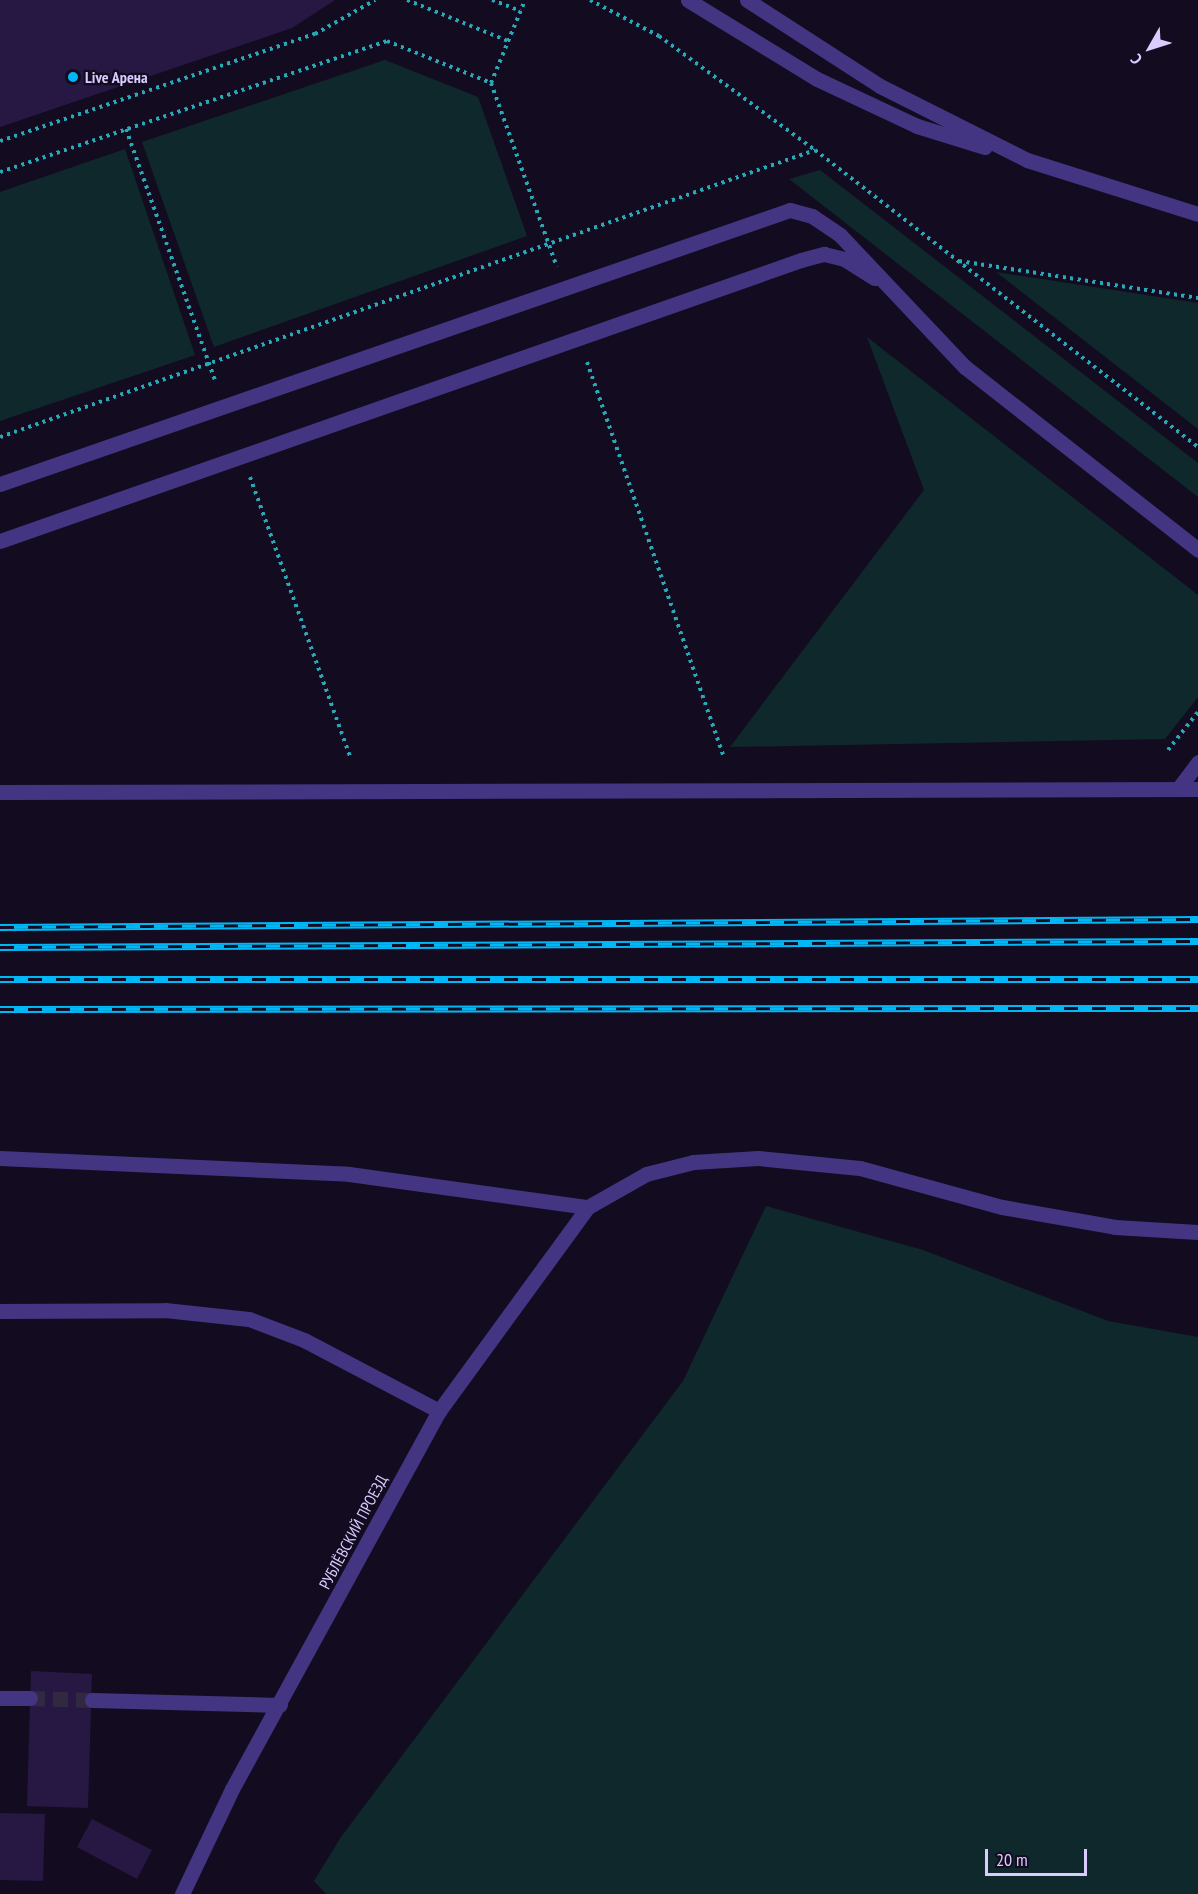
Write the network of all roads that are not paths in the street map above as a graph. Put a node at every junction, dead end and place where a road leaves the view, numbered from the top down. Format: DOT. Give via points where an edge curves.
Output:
graph roads {
  1 [pos="688,0"];
  2 [pos="747,0"];
  3 [pos="1027,160"];
  4 [pos="1198,214"];
  5 [pos="895,291"];
  6 [pos="0,484"];
  7 [pos="0,541"];
  8 [pos="1198,550"];
  9 [pos="1198,762"];
  10 [pos="1178,789"];
  11 [pos="1198,789"];
  12 [pos="0,792"];
  13 [pos="0,1158"];
  14 [pos="588,1207"];
  15 [pos="1198,1232"];
  16 [pos="0,1311"];
  17 [pos="440,1411"];
  18 [pos="0,1698"];
  19 [pos="30,1698"];
  20 [pos="92,1700"];
  21 [pos="280,1705"];
  22 [pos="182,1894"];
  1 -- 3 [label="street" via="837,88 917,126"];
  2 -- 3 [label="street" via="880,86"];
  3 -- 4 [label="street"];
  5 -- 6 [label="street" via="840,235 812,216 790,210"];
  5 -- 7 [label="street" via="843,259 824,254"];
  5 -- 8 [label="street" via="989,388"];
  9 -- 10 [label="street"];
  10 -- 11 [label="street"];
  10 -- 12 [label="street"];
  13 -- 14 [label="street" via="349,1174"];
  14 -- 15 [label="street" via="646,1174 693,1162 758,1158 860,1168 1002,1207 1115,1227"];
  14 -- 17 [label="street, РУБЛЁВСКИЙ ПРОЕЗД"];
  16 -- 17 [label="street" via="165,1310 249,1319 304,1340"];
  17 -- 21 [label="street, РУБЛЁВСКИЙ ПРОЕЗД"];
  18 -- 19 [label="street"];
  20 -- 21 [label="street"];
  21 -- 22 [label="street, РУБЛЁВСКИЙ ПРОЕЗД"];
}
